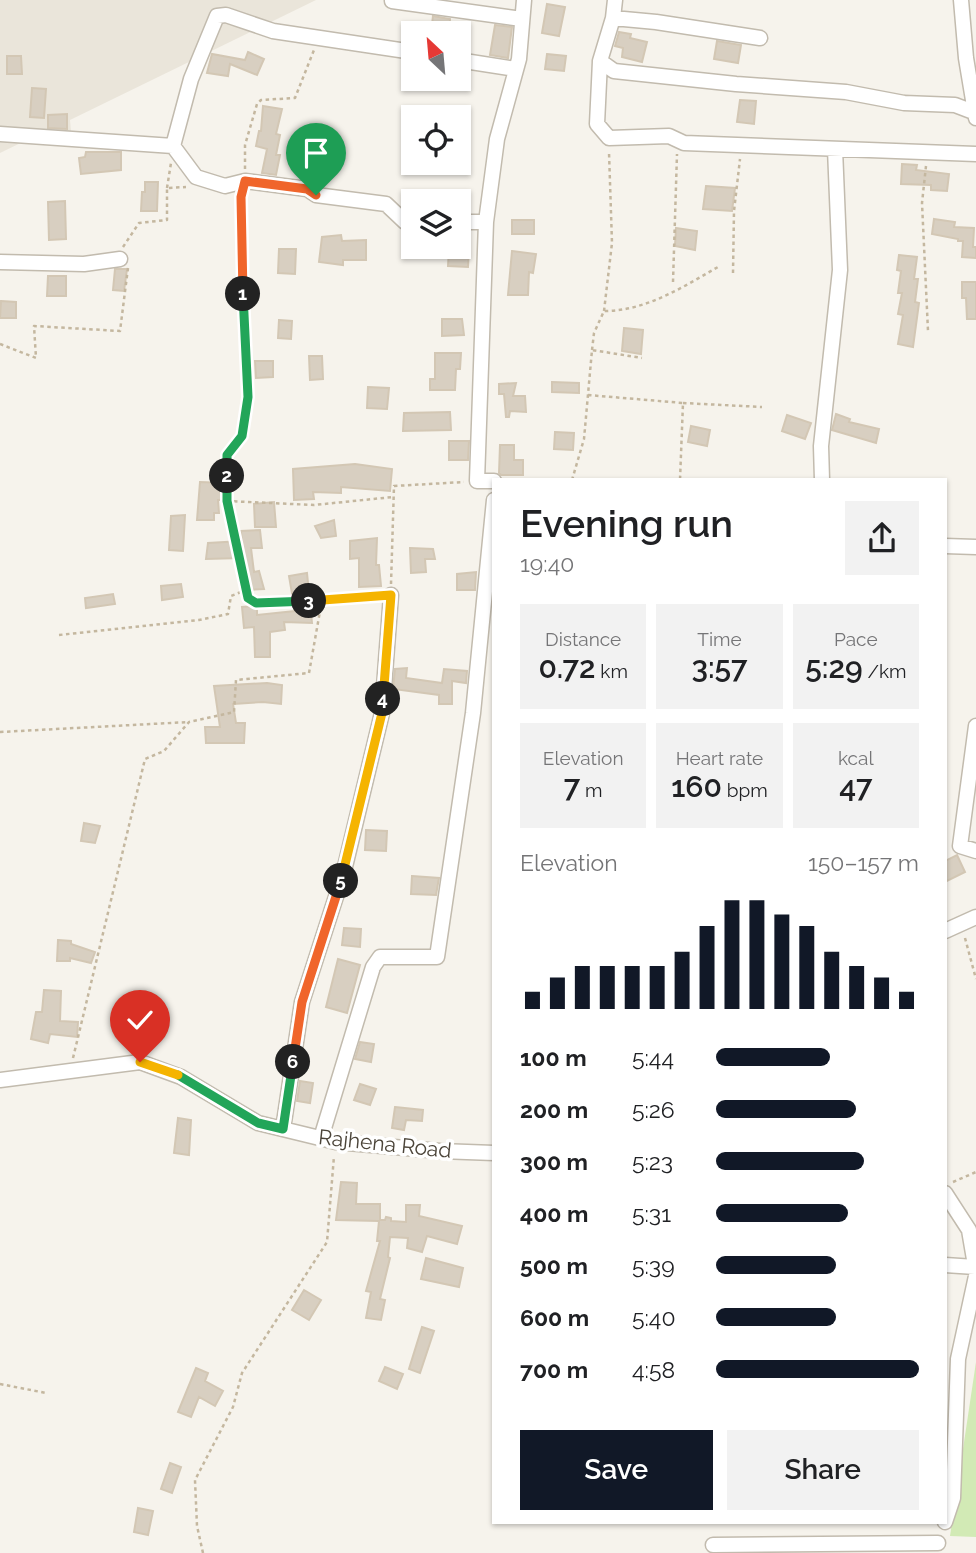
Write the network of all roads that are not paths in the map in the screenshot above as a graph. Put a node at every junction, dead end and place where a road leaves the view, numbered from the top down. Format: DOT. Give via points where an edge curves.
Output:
graph roads {
  1 [pos="524,0"];
  2 [pos="615,0"];
  3 [pos="961,0"];
  4 [pos="392,1"];
  5 [pos="613,18"];
  6 [pos="522,19"];
  7 [pos="760,38"];
  8 [pos="401,50"];
  9 [pos="600,61"];
  10 [pos="471,62"];
  11 [pos="516,69"];
  12 [pos="975,115"];
  13 [pos="0,134"];
  14 [pos="173,146"];
  15 [pos="835,149"];
  16 [pos="976,154"];
  17 [pos="401,218"];
  18 [pos="471,222"];
  19 [pos="486,222"];
  20 [pos="120,259"];
  21 [pos="0,262"];
  22 [pos="822,478"];
  23 [pos="477,481"];
  24 [pos="492,481"];
  25 [pos="492,496"];
  26 [pos="492,518"];
  27 [pos="947,546"];
  28 [pos="976,547"];
  29 [pos="391,595"];
  30 [pos="976,726"];
  31 [pos="976,851"];
  32 [pos="976,918"];
  33 [pos="947,930"];
  34 [pos="0,1080"];
  35 [pos="283,1129"];
  36 [pos="321,1138"];
  37 [pos="492,1153"];
  38 [pos="947,1196"];
  39 [pos="947,1265"];
  40 [pos="976,1271"];
  41 [pos="951,1378"];
  42 [pos="947,1516"];
  43 [pos="944,1524"];
  44 [pos="713,1545"];
  45 [pos="937,1548"];
  46 [pos="777,1549"];
  1 -- 6 [label="street"];
  2 -- 5 [label="street"];
  3 -- 12 [label="street"];
  4 -- 6 [label="street"];
  5 -- 7 [label="street"];
  5 -- 9 [label="street"];
  6 -- 11 [label="street"];
  8 -- 14 [label="street" via="273,31 217,16 191,79"];
  9 -- 12 [label="street" via="614,71 955,105"];
  9 -- 15 [label="street" via="597,124 609,138 669,136 684,143"];
  10 -- 11 [label="street"];
  11 -- 19 [label="street" via="497,139"];
  13 -- 14 [label="street"];
  14 -- 17 [label="street" via="196,177 225,186 245,181 386,204"];
  15 -- 16 [label="street"];
  15 -- 22 [label="street" via="840,270 821,446"];
  18 -- 19 [label="street"];
  19 -- 23 [label="street"];
  20 -- 21 [label="street" via="84,264"];
  23 -- 24 [label="street"];
  23 -- 25 [label="street"];
  26 -- 36 [label="street" via="473,713 437,957 380,957 373,967"];
  27 -- 28 [label="street"];
  29 -- 35 [label="street" via="382,713 343,875 302,1002"];
  30 -- 31 [label="street" via="960,846"];
  32 -- 33 [label="street"];
  34 -- 35 [label="street, Rajhena Road" via="140,1062 181,1077 258,1123"];
  35 -- 36 [label="street, Rajhena Road"];
  36 -- 37 [label="street, Rajhena Road"];
  38 -- 40 [label="street" via="969,1230"];
  39 -- 40 [label="street"];
  40 -- 41 [label="street"];
  41 -- 42 [label="street" via="953,1498"];
  43 -- 45 [label="street"];
  44 -- 46 [label="street"];
  45 -- 46 [label="street"];
}
